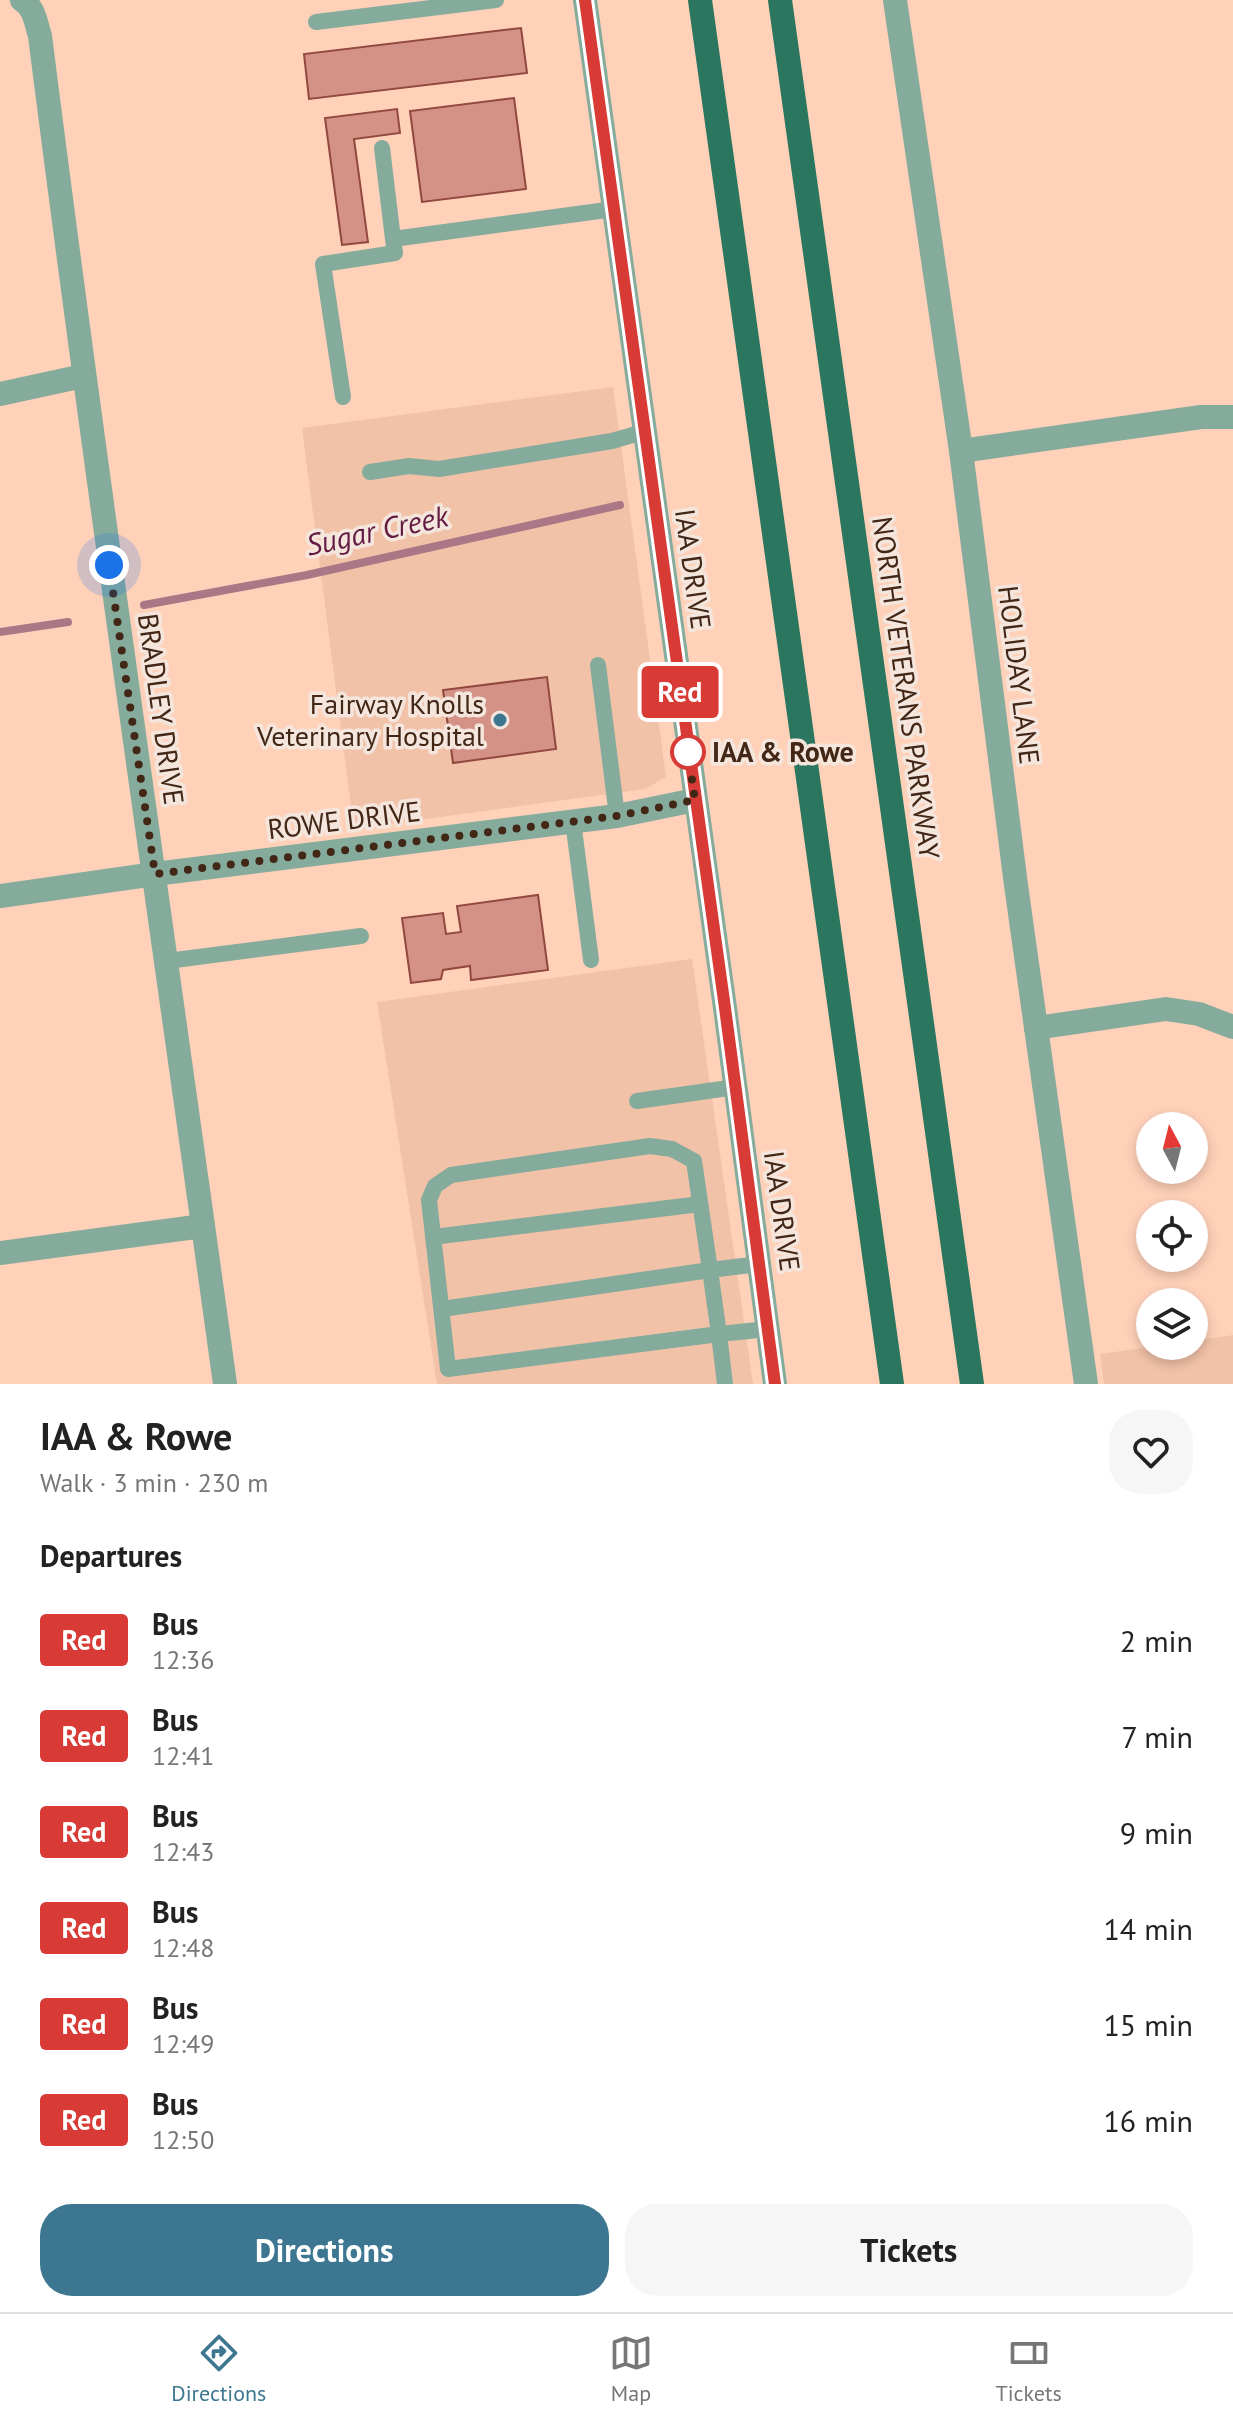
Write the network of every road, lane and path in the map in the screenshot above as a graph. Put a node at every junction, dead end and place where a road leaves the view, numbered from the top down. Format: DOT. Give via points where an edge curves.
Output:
graph roads {
  1 [pos="22,0"];
  2 [pos="496,0"];
  3 [pos="585,0"];
  4 [pos="700,0"];
  5 [pos="780,0"];
  6 [pos="895,0"];
  7 [pos="316,22"];
  8 [pos="382,148"];
  9 [pos="614,209"];
  10 [pos="393,239"];
  11 [pos="83,376"];
  12 [pos="0,394"];
  13 [pos="343,397"];
  14 [pos="1233,417"];
  15 [pos="643,432"];
  16 [pos="961,451"];
  17 [pos="370,472"];
  18 [pos="598,665"];
  19 [pos="695,800"];
  20 [pos="617,816"];
  21 [pos="573,821"];
  22 [pos="155,874"];
  23 [pos="0,896"];
  24 [pos="361,936"];
  25 [pos="591,960"];
  26 [pos="167,961"];
  27 [pos="1233,1027"];
  28 [pos="1036,1028"];
  29 [pos="736,1087"];
  30 [pos="637,1101"];
  31 [pos="700,1204"];
  32 [pos="203,1226"];
  33 [pos="433,1237"];
  34 [pos="0,1253"];
  35 [pos="759,1264"];
  36 [pos="710,1270"];
  37 [pos="442,1309"];
  38 [pos="768,1329"];
  39 [pos="719,1334"];
  40 [pos="225,1384"];
  41 [pos="725,1384"];
  42 [pos="775,1384"];
  43 [pos="892,1384"];
  44 [pos="972,1384"];
  45 [pos="1086,1384"];
  1 -- 11 [label="street, BRADLEY DRIVE" via="40,36"];
  2 -- 7 [label="lane"];
  3 -- 9 [label="street, IAA DRIVE"];
  4 -- 43 [label="highway"];
  5 -- 44 [label="highway, NORTH VETERANS PARKWAY"];
  6 -- 16 [label="street, HOLIDAY LANE"];
  8 -- 10 [label="lane"];
  9 -- 10 [label="lane"];
  9 -- 15 [label="street, IAA DRIVE"];
  10 -- 13 [label="lane" via="395,253 323,264"];
  11 -- 12 [label="street"];
  11 -- 22 [label="street, BRADLEY DRIVE"];
  14 -- 16 [label="street"];
  15 -- 17 [label="lane" via="439,469 409,466"];
  15 -- 19 [label="street, IAA DRIVE"];
  16 -- 28 [label="street, HOLIDAY LANE"];
  18 -- 20 [label="lane"];
  19 -- 20 [label="street, ROWE DRIVE"];
  19 -- 29 [label="street, IAA DRIVE"];
  20 -- 21 [label="street, ROWE DRIVE"];
  21 -- 22 [label="street, ROWE DRIVE"];
  21 -- 25 [label="lane"];
  22 -- 23 [label="street, ROWE DRIVE"];
  22 -- 26 [label="street, BRADLEY DRIVE"];
  24 -- 26 [label="lane"];
  26 -- 32 [label="street, BRADLEY DRIVE"];
  27 -- 28 [label="street" via="1166,1009"];
  28 -- 45 [label="street, HOLIDAY LANE"];
  29 -- 30 [label="lane"];
  29 -- 35 [label="street, IAA DRIVE"];
  31 -- 33 [label="lane"];
  31 -- 33 [label="lane" via="694,1161 672,1149 650,1146 451,1175 435,1186 429,1200"];
  31 -- 36 [label="lane"];
  32 -- 34 [label="street"];
  32 -- 40 [label="street, BRADLEY DRIVE"];
  33 -- 37 [label="lane"];
  35 -- 36 [label="lane"];
  35 -- 38 [label="street, IAA DRIVE"];
  36 -- 37 [label="lane"];
  36 -- 39 [label="lane"];
  37 -- 39 [label="lane" via="448,1369"];
  38 -- 39 [label="lane"];
  38 -- 42 [label="street, IAA DRIVE"];
  39 -- 41 [label="lane"];
}
